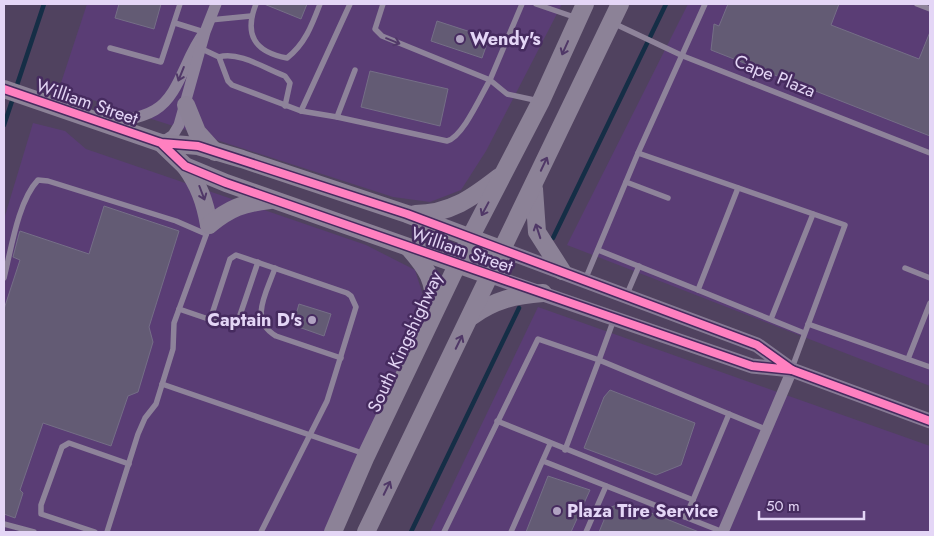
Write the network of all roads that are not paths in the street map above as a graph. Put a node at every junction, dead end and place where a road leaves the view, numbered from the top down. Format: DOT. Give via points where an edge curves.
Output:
graph roads {
  1 [pos="180,4"];
  2 [pos="216,4"];
  3 [pos="256,4"];
  4 [pos="320,4"];
  5 [pos="350,4"];
  6 [pos="383,4"];
  7 [pos="522,4"];
  8 [pos="536,4"];
  9 [pos="620,4"];
  10 [pos="705,4"];
  11 [pos="916,4"];
  12 [pos="930,9"];
  13 [pos="582,11"];
  14 [pos="251,16"];
  15 [pos="210,20"];
  16 [pos="611,22"];
  17 [pos="175,23"];
  18 [pos="205,32"];
  19 [pos="110,48"];
  20 [pos="202,49"];
  21 [pos="683,56"];
  22 [pos="219,57"];
  23 [pos="355,70"];
  24 [pos="490,80"];
  25 [pos="4,89"];
  26 [pos="541,101"];
  27 [pos="186,105"];
  28 [pos="285,106"];
  29 [pos="301,111"];
  30 [pos="337,117"];
  31 [pos="109,125"];
  32 [pos="161,143"];
  33 [pos="215,152"];
  34 [pos="930,152"];
  35 [pos="638,153"];
  36 [pos="185,166"];
  37 [pos="505,172"];
  38 [pos="626,182"];
  39 [pos="534,186"];
  40 [pos="738,188"];
  41 [pos="668,198"];
  42 [pos="273,200"];
  43 [pos="407,214"];
  44 [pos="813,214"];
  45 [pos="208,229"];
  46 [pos="470,238"];
  47 [pos="409,247"];
  48 [pos="503,250"];
  49 [pos="598,250"];
  50 [pos="258,262"];
  51 [pos="458,264"];
  52 [pos="639,266"];
  53 [pos="276,268"];
  54 [pos="906,268"];
  55 [pos="562,271"];
  56 [pos="491,276"];
  57 [pos="4,278"];
  58 [pos="930,278"];
  59 [pos="585,280"];
  60 [pos="698,290"];
  61 [pos="542,294"];
  62 [pos="627,296"];
  63 [pos="930,302"];
  64 [pos="179,309"];
  65 [pos="436,312"];
  66 [pos="471,316"];
  67 [pos="614,318"];
  68 [pos="771,319"];
  69 [pos="210,320"];
  70 [pos="808,324"];
  71 [pos="804,333"];
  72 [pos="341,358"];
  73 [pos="908,359"];
  74 [pos="599,360"];
  75 [pos="930,367"];
  76 [pos="792,370"];
  77 [pos="162,384"];
  78 [pos="729,414"];
  79 [pos="497,421"];
  80 [pos="930,421"];
  81 [pos="765,429"];
  82 [pos="311,434"];
  83 [pos="550,444"];
  84 [pos="565,450"];
  85 [pos="367,455"];
  86 [pos="542,461"];
  87 [pos="129,464"];
  88 [pos="606,486"];
  89 [pos="693,500"];
  90 [pos="342,513"];
  91 [pos="685,517"];
  92 [pos="4,524"];
  93 [pos="367,531"];
  94 [pos="34,532"];
  95 [pos="95,532"];
  96 [pos="106,532"];
  97 [pos="261,532"];
  98 [pos="333,532"];
  99 [pos="342,532"];
  100 [pos="444,532"];
  101 [pos="511,532"];
  102 [pos="586,532"];
  103 [pos="723,532"];
  1 -- 17 [label="lane"];
  2 -- 15 [label="street"];
  3 -- 14 [label="lane"];
  4 -- 14 [label="lane" via="309,33 296,51 286,58 265,51 253,40"];
  5 -- 29 [label="lane"];
  6 -- 24 [label="lane, one-way" via="375,24 375,29 382,36"];
  7 -- 24 [label="lane"];
  8 -- 13 [label="lane"];
  9 -- 16 [label="main road"];
  10 -- 21 [label="lane"];
  11 -- 12 [label="lane"];
  13 -- 26 [label="main road, South Kingshighway, one-way"];
  14 -- 15 [label="lane"];
  15 -- 18 [label="street"];
  16 -- 21 [label="lane, Cape Plaza"];
  39 -- 16 [label="main road, one-way"];
  17 -- 18 [label="lane"];
  17 -- 19 [label="lane" via="161,62"];
  18 -- 20 [label="street"];
  18 -- 31 [label="street, one-way" via="162,105 142,116"];
  20 -- 22 [label="lane"];
  20 -- 27 [label="street"];
  21 -- 34 [label="lane, Cape Plaza"];
  21 -- 35 [label="lane"];
  22 -- 28 [label="lane" via="232,85"];
  22 -- 28 [label="lane" via="237,56 285,76 290,83"];
  23 -- 30 [label="lane"];
  24 -- 26 [label="lane" via="507,94"];
  24 -- 30 [label="lane" via="456,137 447,141"];
  25 -- 31 [label="main road, William Street"];
  26 -- 37 [label="main road, South Kingshighway"];
  27 -- 32 [label="street" via="180,125"];
  27 -- 33 [label="main road" via="197,132"];
  28 -- 29 [label="lane"];
  29 -- 30 [label="lane"];
  31 -- 32 [label="main road, William Street"];
  32 -- 33 [label="main road, William Street" via="198,146"];
  32 -- 36 [label="main road, William Street"];
  33 -- 43 [label="main road, William Street"];
  35 -- 38 [label="lane"];
  35 -- 40 [label="lane"];
  36 -- 42 [label="main road, William Street"];
  36 -- 45 [label="main road, one-way" via="206,205"];
  37 -- 43 [label="main road" via="459,204 435,214"];
  37 -- 46 [label="main road, South Kingshighway, one-way"];
  38 -- 41 [label="lane"];
  38 -- 49 [label="lane"];
  39 -- 48 [label="main road"];
  55 -- 39 [label="main road, one-way" via="537,232"];
  40 -- 44 [label="lane"];
  40 -- 60 [label="lane"];
  42 -- 45 [label="main road" via="244,203 224,213"];
  42 -- 47 [label="main road, William Street"];
  43 -- 46 [label="main road, William Street"];
  44 -- 68 [label="lane"];
  44 -- 70 [label="lane" via="845,225"];
  45 -- 57 [label="lane" via="38,180 29,192"];
  45 -- 64 [label="lane"];
  46 -- 48 [label="main road, William Street"];
  46 -- 51 [label="main road, South Kingshighway"];
  47 -- 51 [label="main road, William Street"];
  47 -- 65 [label="main road" via="428,269 434,287"];
  48 -- 55 [label="main road, William Street"];
  48 -- 56 [label="main road"];
  49 -- 52 [label="lane"];
  49 -- 59 [label="lane"];
  50 -- 53 [label="lane"];
  50 -- 69 [label="lane" via="238,321 229,325"];
  50 -- 69 [label="lane" via="240,255 232,256"];
  51 -- 56 [label="main road, William Street"];
  51 -- 65 [label="main road, South Kingshighway"];
  52 -- 60 [label="lane"];
  52 -- 62 [label="lane"];
  53 -- 72 [label="lane" via="351,296 356,313"];
  53 -- 72 [label="lane" via="261,310 260,318 267,331"];
  54 -- 58 [label="lane"];
  55 -- 59 [label="main road, William Street"];
  56 -- 61 [label="main road, William Street"];
  56 -- 66 [label="main road"];
  59 -- 62 [label="main road, William Street"];
  60 -- 68 [label="lane"];
  61 -- 66 [label="main road" via="490,303"];
  61 -- 67 [label="main road, William Street"];
  62 -- 76 [label="main road, William Street" via="757,345"];
  63 -- 73 [label="lane"];
  64 -- 69 [label="lane"];
  64 -- 77 [label="lane" via="174,323 173,349"];
  65 -- 85 [label="main road, South Kingshighway"];
  93 -- 66 [label="main road, one-way"];
  67 -- 74 [label="lane"];
  67 -- 76 [label="main road, William Street" via="752,366"];
  68 -- 71 [label="lane"];
  70 -- 71 [label="lane"];
  70 -- 73 [label="lane"];
  71 -- 76 [label="lane"];
  72 -- 82 [label="lane" via="327,401"];
  73 -- 75 [label="lane"];
  74 -- 78 [label="lane"];
  74 -- 79 [label="lane" via="538,339"];
  74 -- 84 [label="lane"];
  76 -- 80 [label="main road, William Street"];
  76 -- 81 [label="street"];
  77 -- 82 [label="lane"];
  77 -- 87 [label="lane" via="156,404 145,418"];
  78 -- 81 [label="lane"];
  78 -- 89 [label="lane"];
  79 -- 83 [label="lane"];
  79 -- 100 [label="lane"];
  81 -- 103 [label="street"];
  82 -- 85 [label="lane"];
  82 -- 97 [label="lane"];
  83 -- 84 [label="lane"];
  83 -- 86 [label="lane"];
  84 -- 89 [label="lane"];
  85 -- 90 [label="main road, South Kingshighway"];
  86 -- 88 [label="lane"];
  86 -- 101 [label="lane"];
  87 -- 95 [label="lane" via="68,443 62,446 41,504 41,514"];
  87 -- 96 [label="lane"];
  88 -- 91 [label="lane"];
  88 -- 102 [label="lane"];
  89 -- 91 [label="lane"];
  90 -- 98 [label="main road, South Kingshighway"];
  90 -- 99 [label="main road"];
  91 -- 103 [label="lane"];
  92 -- 94 [label="lane"];
}
